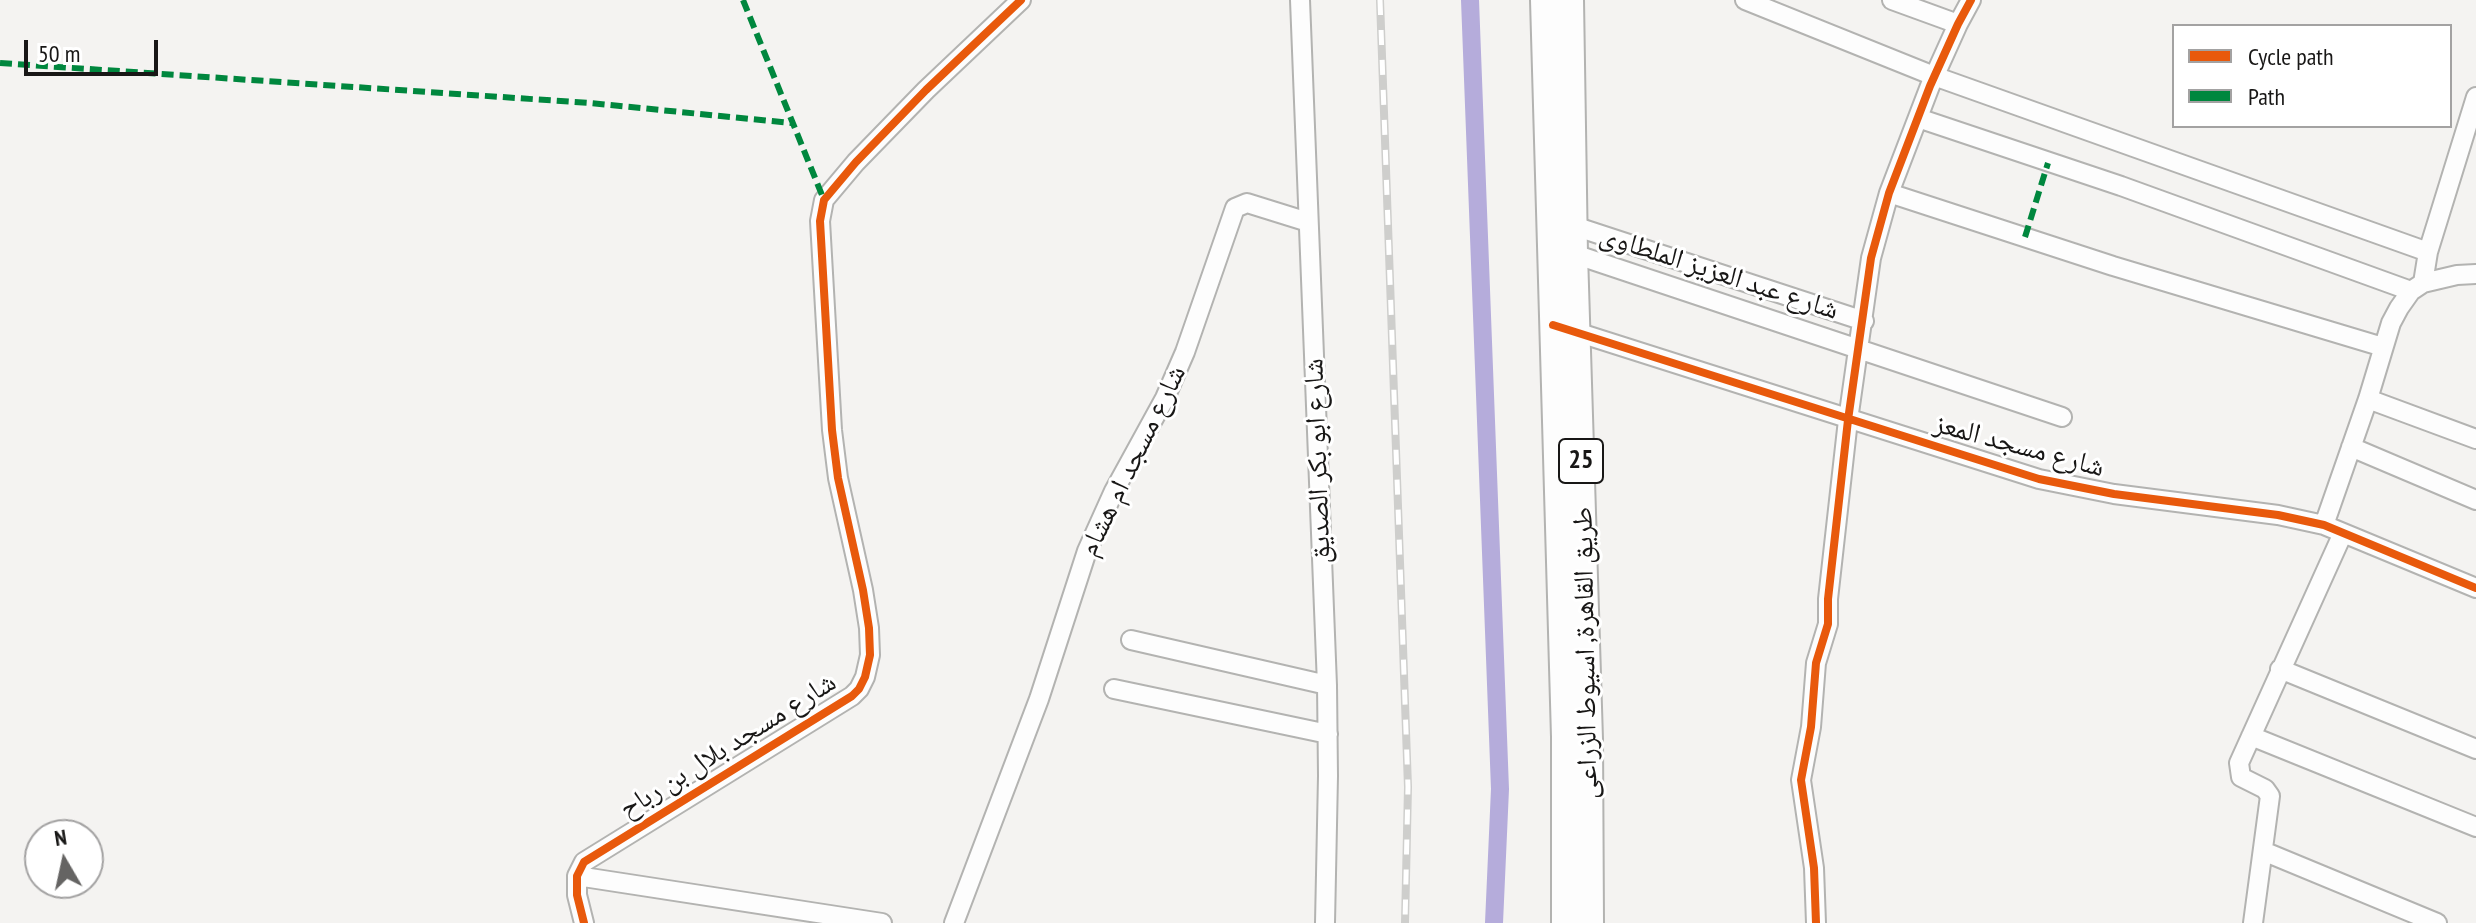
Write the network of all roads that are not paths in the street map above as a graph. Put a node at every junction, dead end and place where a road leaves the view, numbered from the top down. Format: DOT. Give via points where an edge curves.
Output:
graph roads {
  1 [pos="1021,0"];
  2 [pos="1300,0"];
  3 [pos="1544,0"];
  4 [pos="1570,0"];
  5 [pos="1745,0"];
  6 [pos="1892,0"];
  7 [pos="1971,0"];
  8 [pos="1958,24"];
  9 [pos="1934,76"];
  10 [pos="2476,97"];
  11 [pos="1918,118"];
  12 [pos="1889,193"];
  13 [pos="1308,222"];
  14 [pos="1574,226"];
  15 [pos="2428,252"];
  16 [pos="1574,254"];
  17 [pos="2476,274"];
  18 [pos="2417,287"];
  19 [pos="1864,321"];
  20 [pos="1565,329"];
  21 [pos="2383,347"];
  22 [pos="1859,350"];
  23 [pos="2368,399"];
  24 [pos="2062,417"];
  25 [pos="1848,420"];
  26 [pos="2476,439"];
  27 [pos="2351,447"];
  28 [pos="2476,500"];
  29 [pos="2324,525"];
  30 [pos="2343,533"];
  31 [pos="2476,588"];
  32 [pos="1131,640"];
  33 [pos="2280,669"];
  34 [pos="1327,685"];
  35 [pos="1114,689"];
  36 [pos="1328,734"];
  37 [pos="2251,736"];
  38 [pos="2476,749"];
  39 [pos="2476,827"];
  40 [pos="2263,851"];
  41 [pos="1578,858"];
  42 [pos="577,876"];
  43 [pos="584,923"];
  44 [pos="882,923"];
  45 [pos="954,923"];
  46 [pos="1325,923"];
  47 [pos="1565,923"];
  48 [pos="1590,923"];
  49 [pos="1816,923"];
  50 [pos="2253,923"];
  51 [pos="2437,923"];
  1 -- 42 [label="street, شارع مسجد بلال بن رباح" via="896,121 824,200 820,221 832,430 869,628 870,655 859,689 584,862"];
  2 -- 13 [label="street, شارع ابو بكر الصديق"];
  3 -- 20 [label="highway, طريق القاهرة, اسيوط الزراعى / 25"];
  4 -- 14 [label="highway, طريق القاهرة, اسيوط الزراعى / 25"];
  5 -- 9 [label="street"];
  6 -- 8 [label="street"];
  7 -- 8 [label="street"];
  8 -- 9 [label="street"];
  9 -- 11 [label="street"];
  9 -- 15 [label="street"];
  10 -- 15 [label="street"];
  11 -- 12 [label="street"];
  11 -- 18 [label="street"];
  12 -- 19 [label="street" via="1873,246"];
  12 -- 21 [label="street"];
  13 -- 34 [label="street, شارع ابو بكر الصديق"];
  13 -- 45 [label="street, شارع مسجد ام هشام" via="1247,203 1235,208 1185,352 1087,551 1039,699"];
  14 -- 16 [label="highway, طريق القاهرة, اسيوط الزراعى / 25"];
  14 -- 19 [label="street, شارع عبد العزيز الملطاوى"];
  15 -- 18 [label="street"];
  16 -- 20 [label="highway, طريق القاهرة, اسيوط الزراعى / 25"];
  16 -- 22 [label="street"];
  17 -- 18 [label="street"];
  18 -- 21 [label="street" via="2391,323"];
  19 -- 22 [label="street"];
  20 -- 25 [label="street, شارع مسجد المعز"];
  20 -- 41 [label="highway, طريق القاهرة, اسيوط الزراعى / 25"];
  21 -- 23 [label="street"];
  22 -- 24 [label="street"];
  22 -- 25 [label="street"];
  23 -- 26 [label="street"];
  23 -- 27 [label="street"];
  25 -- 29 [label="street, شارع مسجد المعز" via="2077,488"];
  25 -- 49 [label="street" via="1828,624 1816,663 1801,780"];
  27 -- 28 [label="street"];
  27 -- 29 [label="street"];
  29 -- 30 [label="street, شارع مسجد المعز"];
  30 -- 31 [label="street, شارع مسجد المعز"];
  30 -- 33 [label="street"];
  32 -- 34 [label="street"];
  33 -- 37 [label="street"];
  33 -- 38 [label="street"];
  34 -- 36 [label="street, شارع ابو بكر الصديق"];
  35 -- 36 [label="street"];
  36 -- 46 [label="street, شارع ابو بكر الصديق"];
  37 -- 39 [label="street"];
  37 -- 40 [label="street" via="2238,771 2269,792"];
  40 -- 50 [label="street"];
  40 -- 51 [label="street"];
  41 -- 47 [label="highway, طريق القاهرة, اسيوط الزراعى / 25"];
  41 -- 48 [label="highway, طريق القاهرة, اسيوط الزراعى / 25"];
  42 -- 43 [label="street"];
  42 -- 44 [label="street"];
}
